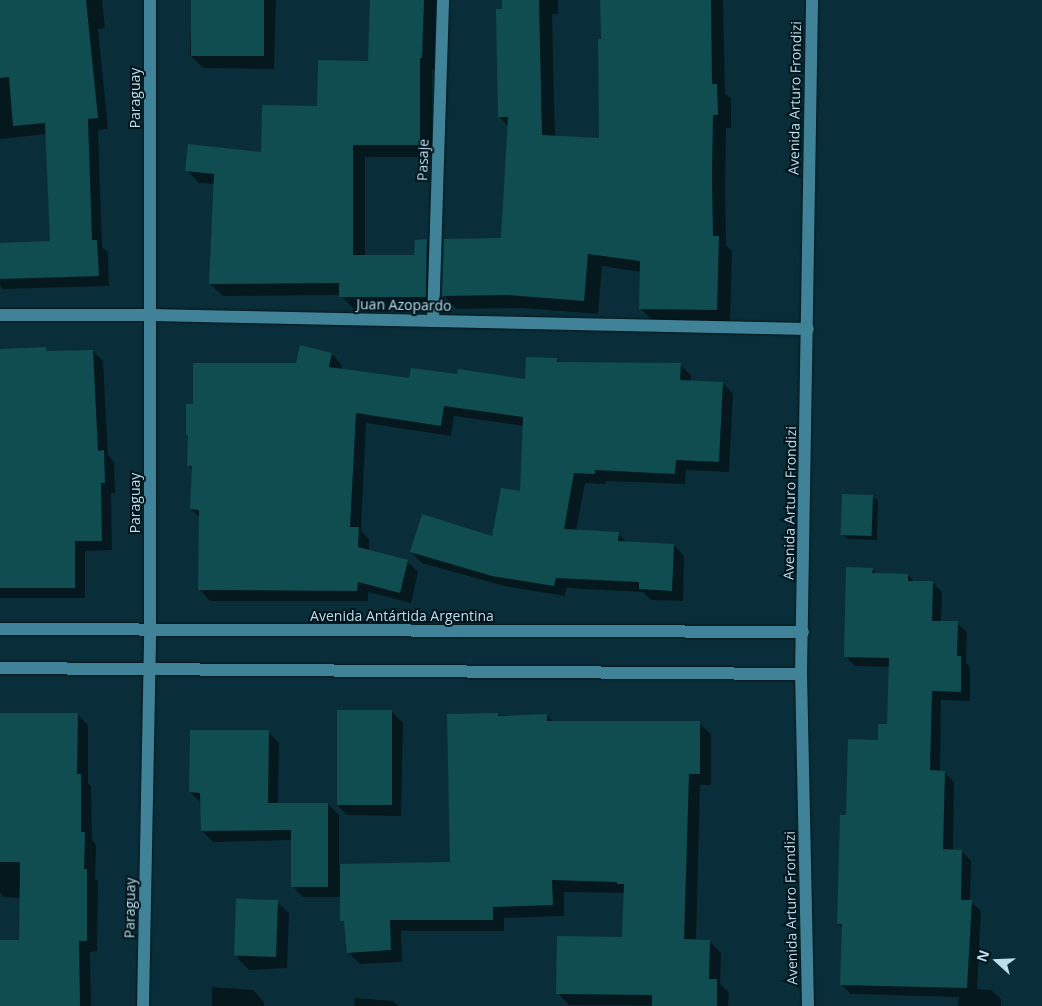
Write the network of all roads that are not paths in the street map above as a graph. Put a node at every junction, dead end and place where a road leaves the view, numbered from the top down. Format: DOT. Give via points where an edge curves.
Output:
graph roads {
  1 [pos="150,0"];
  2 [pos="443,0"];
  3 [pos="812,0"];
  4 [pos="0,315"];
  5 [pos="150,315"];
  6 [pos="433,321"];
  7 [pos="808,329"];
  8 [pos="0,629"];
  9 [pos="150,630"];
  10 [pos="803,632"];
  11 [pos="0,668"];
  12 [pos="149,669"];
  13 [pos="801,674"];
  14 [pos="143,1006"];
  15 [pos="808,1006"];
  1 -- 5 [label="main road, Paraguay"];
  2 -- 6 [label="main road, Pasaje"];
  3 -- 7 [label="main road, Avenida Arturo Frondizi"];
  4 -- 5 [label="main road, Juan Azopardo"];
  5 -- 6 [label="main road, Juan Azopardo"];
  5 -- 9 [label="main road, Paraguay"];
  6 -- 7 [label="main road, Juan Azopardo"];
  7 -- 10 [label="main road, Avenida Arturo Frondizi"];
  8 -- 9 [label="main road, Avenida Antártida Argentina"];
  9 -- 10 [label="main road, Avenida Antártida Argentina"];
  9 -- 12 [label="main road, Paraguay"];
  10 -- 13 [label="main road, Avenida Arturo Frondizi"];
  11 -- 12 [label="main road"];
  12 -- 13 [label="main road"];
  12 -- 14 [label="main road, Paraguay"];
  13 -- 15 [label="main road, Avenida Arturo Frondizi"];
}
